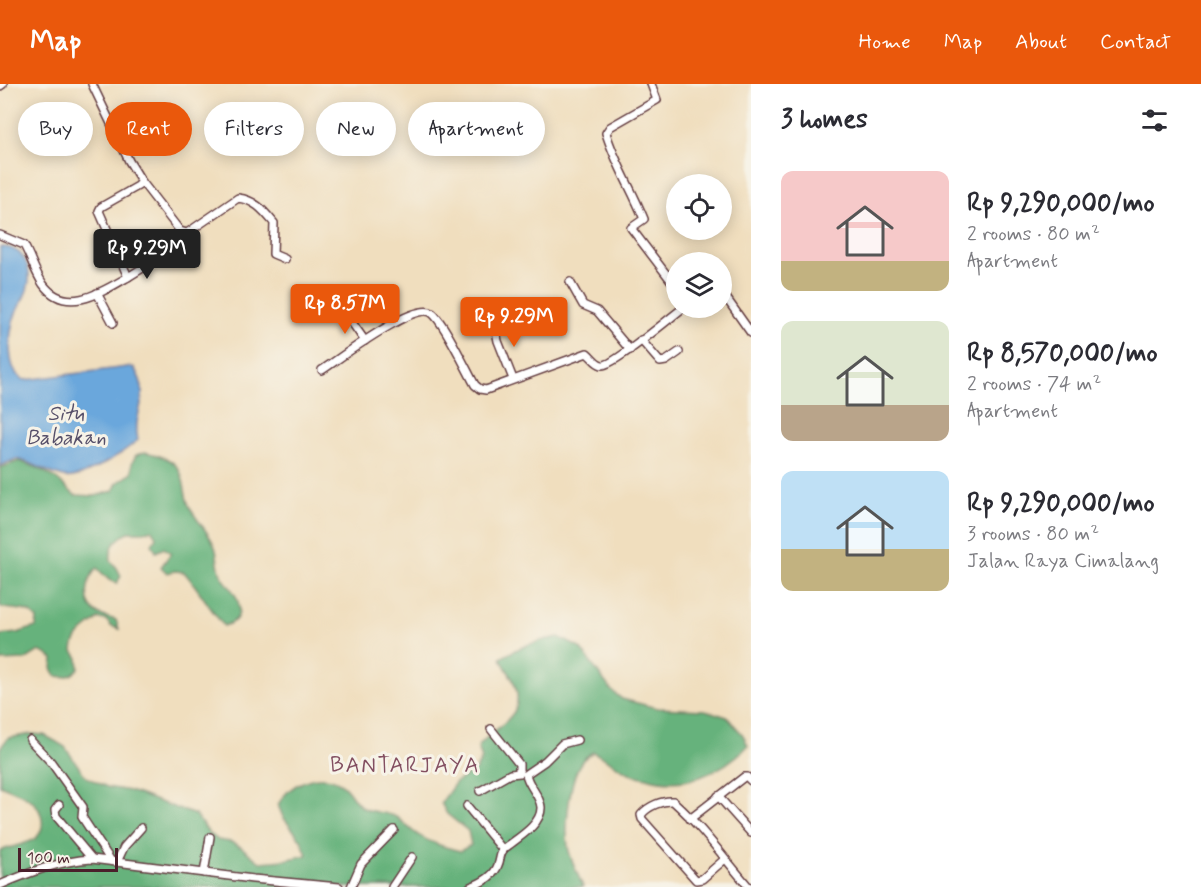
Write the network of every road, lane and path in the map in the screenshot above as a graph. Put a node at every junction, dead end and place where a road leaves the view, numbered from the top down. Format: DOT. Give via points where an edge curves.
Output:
graph roads {
  1 [pos="92,84"];
  2 [pos="651,84"];
  3 [pos="142,182"];
  4 [pos="0,235"];
  5 [pos="167,253"];
  6 [pos="285,259"];
  7 [pos="666,274"];
  8 [pos="128,277"];
  9 [pos="570,282"];
  10 [pos="98,293"];
  11 [pos="732,306"];
  12 [pos="346,314"];
  13 [pos="520,318"];
  14 [pos="670,318"];
  15 [pos="113,323"];
  16 [pos="751,333"];
  17 [pos="641,340"];
  18 [pos="365,342"];
  19 [pos="630,350"];
  20 [pos="679,352"];
  21 [pos="322,370"];
  22 [pos="513,379"];
  23 [pos="491,729"];
  24 [pos="30,740"];
  25 [pos="577,740"];
  26 [pos="522,773"];
  27 [pos="751,781"];
  28 [pos="480,791"];
  29 [pos="718,796"];
  30 [pos="59,805"];
  31 [pos="467,806"];
  32 [pos="690,819"];
  33 [pos="141,828"];
  34 [pos="394,830"];
  35 [pos="751,833"];
  36 [pos="210,837"];
  37 [pos="503,850"];
  38 [pos="412,857"];
  39 [pos="724,859"];
  40 [pos="92,860"];
  41 [pos="114,861"];
  42 [pos="204,873"];
  43 [pos="0,885"];
  44 [pos="339,887"];
  45 [pos="351,887"];
  46 [pos="392,887"];
  47 [pos="470,887"];
  48 [pos="751,887"];
  1 -- 3 [label="street"];
  2 -- 7 [label="street" via="657,100 606,133 644,219 631,228"];
  3 -- 6 [label="street" via="185,233 238,198 250,200 274,223 273,254"];
  3 -- 8 [label="street" via="99,211"];
  4 -- 10 [label="street" via="24,245 41,281 58,298 76,301"];
  5 -- 8 [label="street"];
  8 -- 10 [label="street"];
  9 -- 19 [label="street" via="583,305 597,311"];
  10 -- 15 [label="street"];
  11 -- 16 [label="street"];
  12 -- 18 [label="street"];
  13 -- 22 [label="street" via="500,325 496,331"];
  14 -- 17 [label="street"];
  17 -- 19 [label="street"];
  17 -- 20 [label="street" via="660,362"];
  18 -- 21 [label="street"];
  18 -- 22 [label="street" via="390,325 426,310 443,326 477,387 486,390"];
  19 -- 22 [label="street" via="607,365 598,364 587,353"];
  23 -- 26 [label="street"];
  24 -- 41 [label="street" via="83,807 82,817"];
  25 -- 26 [label="street" via="562,744 545,761"];
  26 -- 28 [label="street" via="510,774"];
  26 -- 37 [label="street" via="541,810 534,823"];
  27 -- 29 [label="street" via="744,777"];
  29 -- 32 [label="street"];
  29 -- 35 [label="street"];
  30 -- 40 [label="street" via="56,816"];
  31 -- 37 [label="street"];
  32 -- 39 [label="street"];
  32 -- 39 [label="street" via="671,801 641,814 696,880"];
  33 -- 41 [label="street"];
  34 -- 45 [label="street" via="361,864"];
  36 -- 42 [label="street"];
  37 -- 47 [label="street" via="494,872"];
  38 -- 46 [label="street"];
  39 -- 48 [label="street"];
  40 -- 41 [label="street"];
  40 -- 43 [label="street" via="45,867"];
  41 -- 42 [label="street"];
  42 -- 44 [label="street"];
}
